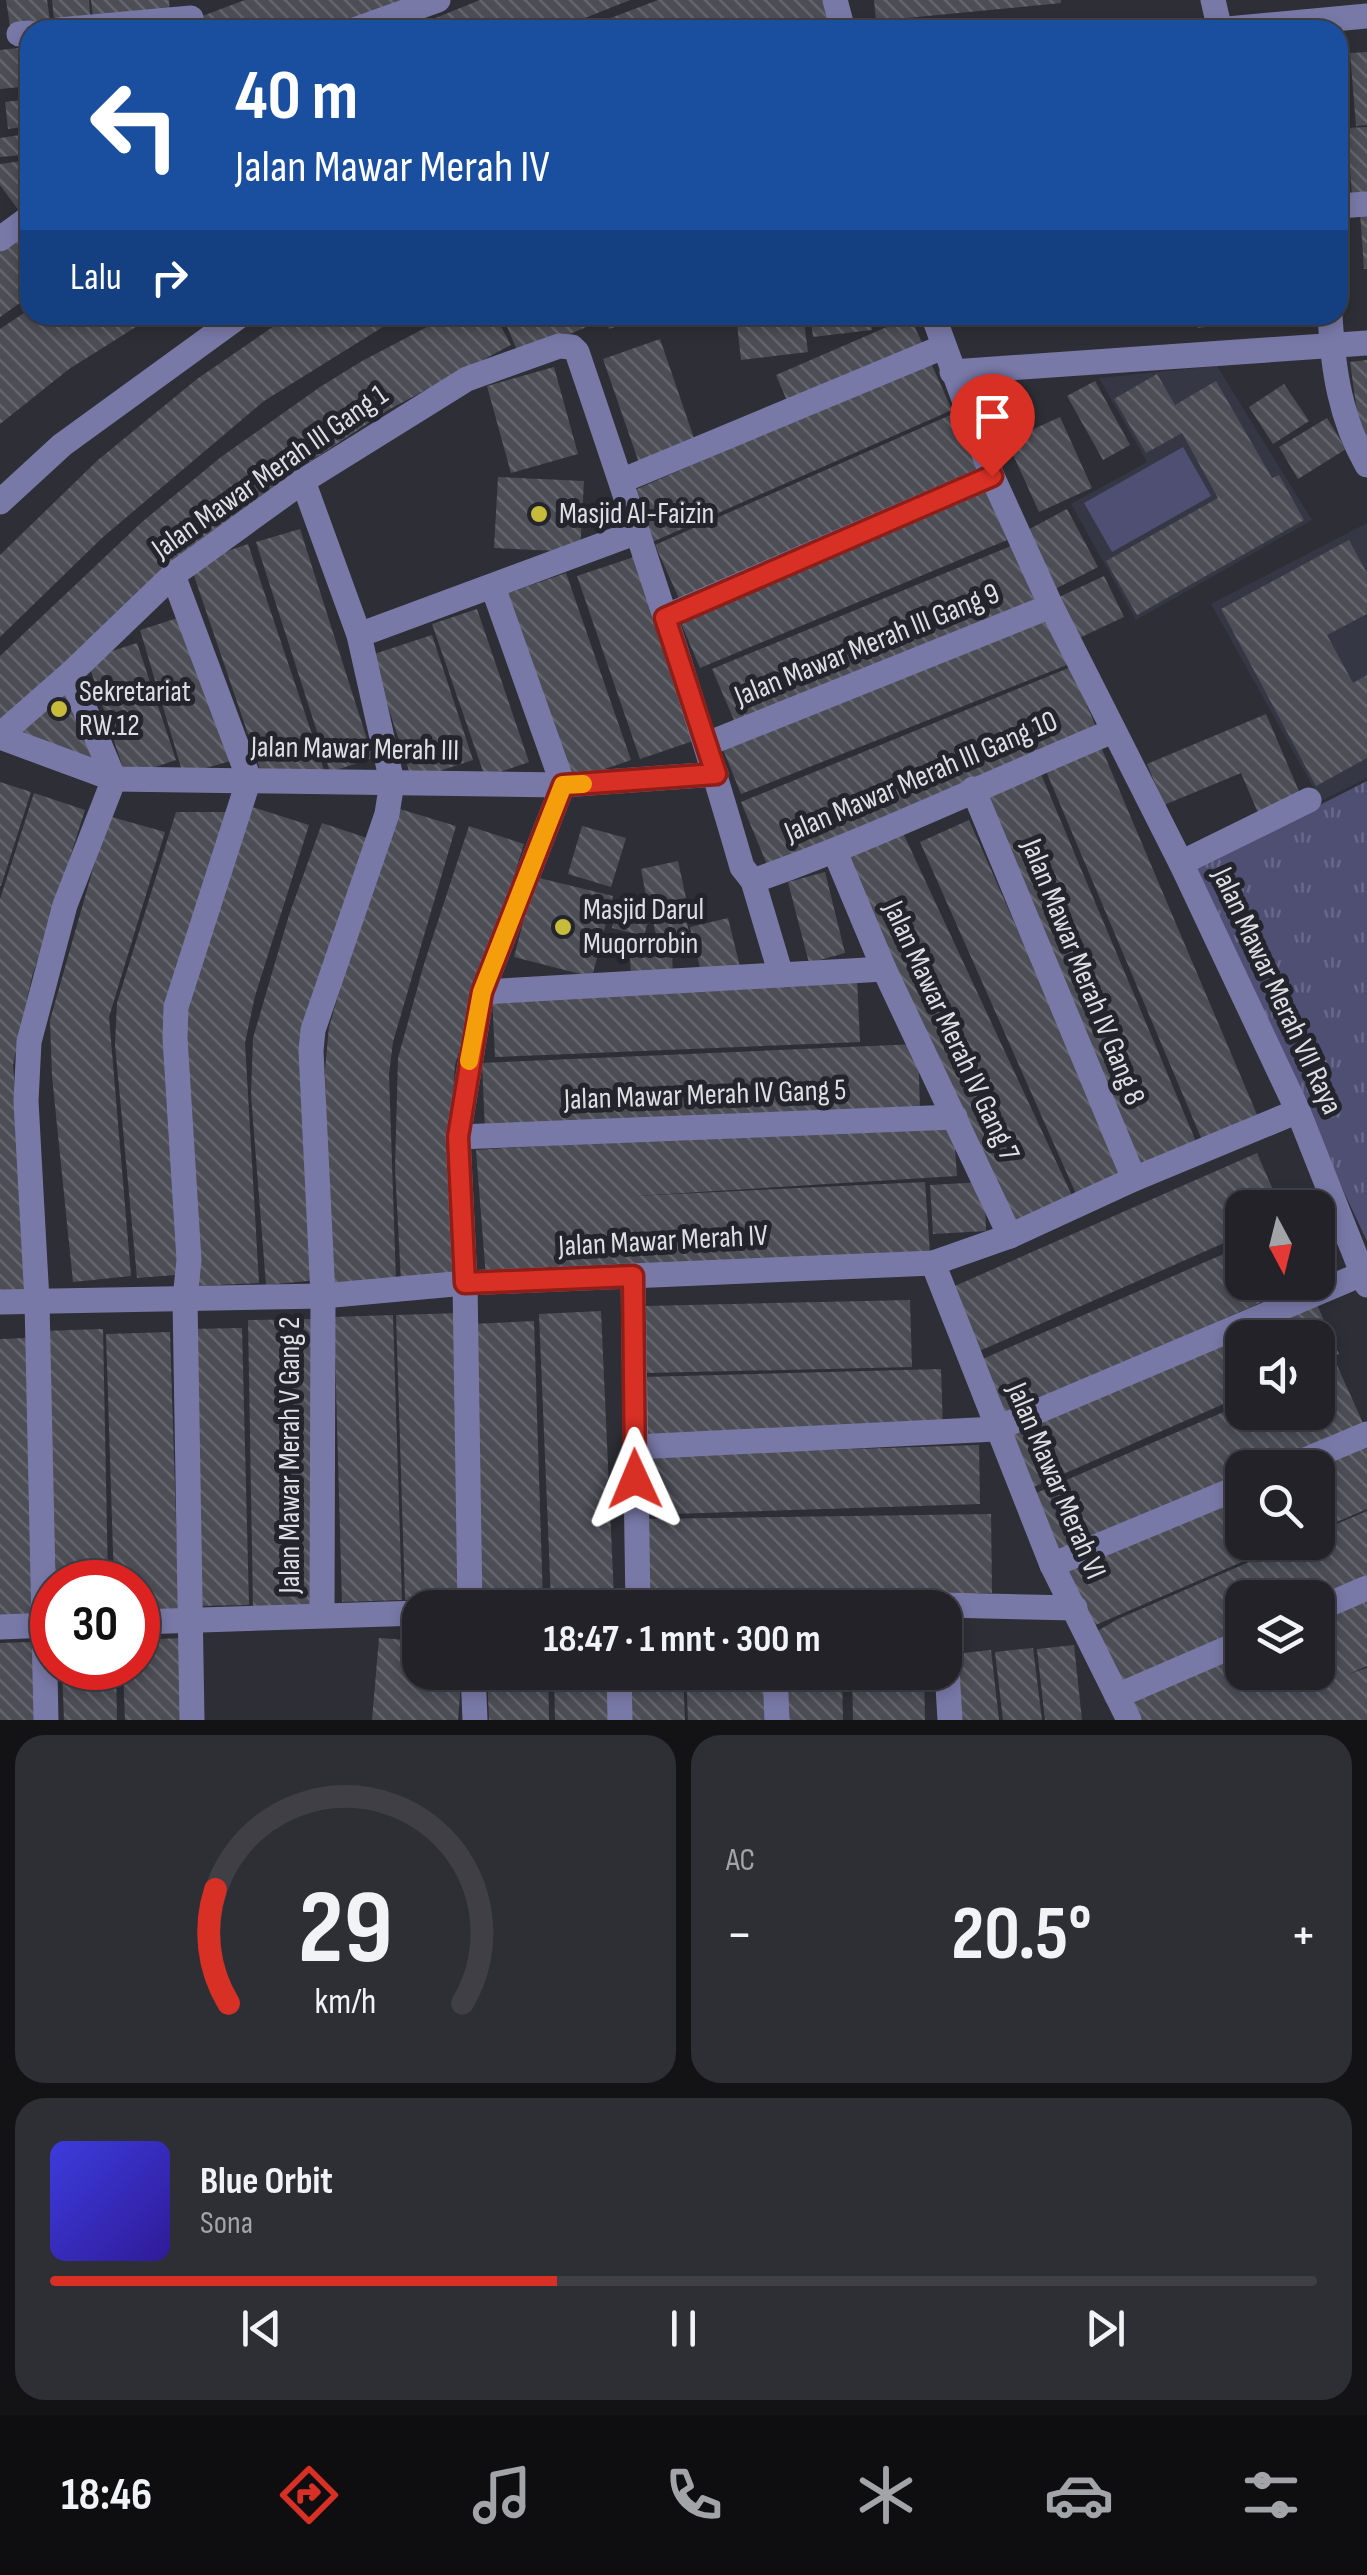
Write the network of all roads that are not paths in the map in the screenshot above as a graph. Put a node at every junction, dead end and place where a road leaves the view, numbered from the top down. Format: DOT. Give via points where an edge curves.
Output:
graph roads {
  1 [pos="438,0"];
  2 [pos="190,16"];
  3 [pos="153,20"];
  4 [pos="382,20"];
  5 [pos="226,325"];
  6 [pos="936,325"];
  7 [pos="1331,325"];
  8 [pos="1367,344"];
  9 [pos="1332,345"];
  10 [pos="943,346"];
  11 [pos="952,372"];
  12 [pos="1367,465"];
  13 [pos="992,476"];
  14 [pos="303,481"];
  15 [pos="621,481"];
  16 [pos="0,502"];
  17 [pos="637,532"];
  18 [pos="174,576"];
  19 [pos="493,588"];
  20 [pos="1051,606"];
  21 [pos="665,618"];
  22 [pos="359,635"];
  23 [pos="70,674"];
  24 [pos="1113,732"];
  25 [pos="0,736"];
  26 [pos="708,744"];
  27 [pos="716,774"];
  28 [pos="249,778"];
  29 [pos="114,779"];
  30 [pos="392,782"];
  31 [pos="563,785"];
  32 [pos="973,789"];
  33 [pos="1309,800"];
  34 [pos="835,852"];
  35 [pos="1182,863"];
  36 [pos="753,881"];
  37 [pos="884,969"];
  38 [pos="781,975"];
  39 [pos="482,992"];
  40 [pos="1298,1111"];
  41 [pos="955,1117"];
  42 [pos="458,1137"];
  43 [pos="1134,1179"];
  44 [pos="1010,1236"];
  45 [pos="933,1263"];
  46 [pos="633,1276"];
  47 [pos="1365,1280"];
  48 [pos="465,1283"];
  49 [pos="323,1296"];
  50 [pos="184,1299"];
  51 [pos="37,1301"];
  52 [pos="0,1302"];
  53 [pos="996,1429"];
  54 [pos="1367,1434"];
  55 [pos="634,1447"];
  56 [pos="1329,1450"];
  57 [pos="1225,1493"];
  58 [pos="46,1560"];
  59 [pos="1052,1565"];
  60 [pos="1367,1588"];
  61 [pos="470,1590"];
  62 [pos="638,1590"];
  63 [pos="1335,1602"];
  64 [pos="962,1606"];
  65 [pos="1074,1608"];
  66 [pos="402,1613"];
  67 [pos="322,1615"];
  68 [pos="191,1620"];
  69 [pos="160,1621"];
  70 [pos="30,1626"];
  71 [pos="0,1627"];
  72 [pos="1225,1649"];
  73 [pos="47,1690"];
  74 [pos="474,1690"];
  75 [pos="619,1690"];
  76 [pos="776,1690"];
  77 [pos="948,1690"];
  78 [pos="1117,1696"];
  79 [pos="46,1720"];
  80 [pos="192,1720"];
  81 [pos="475,1720"];
  82 [pos="620,1720"];
  83 [pos="777,1720"];
  84 [pos="950,1720"];
  85 [pos="1129,1720"];
  1 -- 4 [label="street"];
  2 -- 3 [label="street"];
  5 -- 16 [label="street" via="62,445"];
  6 -- 10 [label="street, Jalan Mawar Merah VII Raya"];
  7 -- 9 [label="street"];
  8 -- 9 [label="street"];
  9 -- 11 [label="street"];
  9 -- 12 [label="street" via="1342,409"];
  10 -- 11 [label="street, Jalan Mawar Merah VII Raya"];
  10 -- 15 [label="street"];
  11 -- 13 [label="street, Jalan Mawar Merah VII Raya"];
  13 -- 20 [label="street, Jalan Mawar Merah VII Raya"];
  13 -- 21 [label="street"];
  14 -- 15 [label="street, Jalan Mawar Merah III Gang 1" via="467,379 560,346 577,352"];
  14 -- 18 [label="street, Jalan Mawar Merah III Gang 1"];
  14 -- 22 [label="street"];
  15 -- 17 [label="street"];
  17 -- 19 [label="street"];
  17 -- 21 [label="street"];
  18 -- 23 [label="street, Jalan Mawar Merah III Gang 1"];
  18 -- 28 [label="street"];
  19 -- 22 [label="street"];
  19 -- 31 [label="street"];
  20 -- 24 [label="street, Jalan Mawar Merah VII Raya"];
  20 -- 26 [label="street, Jalan Mawar Merah III Gang 9"];
  21 -- 26 [label="street"];
  22 -- 30 [label="street"];
  23 -- 25 [label="street, Jalan Mawar Merah III Gang 1"];
  23 -- 29 [label="street"];
  24 -- 32 [label="street, Jalan Mawar Merah III Gang 10"];
  24 -- 35 [label="street, Jalan Mawar Merah VII Raya"];
  25 -- 29 [label="street, Jalan Mawar Merah III"];
  26 -- 27 [label="street"];
  27 -- 31 [label="street, Jalan Mawar Merah III"];
  27 -- 36 [label="street" via="742,867"];
  28 -- 29 [label="street, Jalan Mawar Merah III"];
  28 -- 30 [label="street, Jalan Mawar Merah III"];
  28 -- 50 [label="street" via="176,1006 189,1260"];
  29 -- 51 [label="street" via="65,905 28,1042"];
  30 -- 31 [label="street, Jalan Mawar Merah III"];
  30 -- 49 [label="street, Jalan Mawar Merah V Gang 2" via="313,1030"];
  31 -- 39 [label="street"];
  32 -- 34 [label="street, Jalan Mawar Merah III Gang 10"];
  32 -- 43 [label="street, Jalan Mawar Merah IV Gang 8"];
  33 -- 35 [label="street"];
  34 -- 36 [label="street, Jalan Mawar Merah III Gang 10"];
  34 -- 37 [label="street, Jalan Mawar Merah IV Gang 7"];
  35 -- 40 [label="street, Jalan Mawar Merah VII Raya"];
  36 -- 38 [label="street"];
  37 -- 38 [label="street"];
  37 -- 41 [label="street, Jalan Mawar Merah IV Gang 7"];
  38 -- 39 [label="street"];
  39 -- 42 [label="street"];
  40 -- 43 [label="street, Jalan Mawar Merah IV"];
  40 -- 47 [label="street, Jalan Mawar Merah VII Raya"];
  41 -- 42 [label="street, Jalan Mawar Merah IV Gang 5"];
  41 -- 44 [label="street, Jalan Mawar Merah IV Gang 7"];
  42 -- 48 [label="street"];
  43 -- 44 [label="street, Jalan Mawar Merah IV"];
  44 -- 45 [label="street, Jalan Mawar Merah IV"];
  45 -- 46 [label="street, Jalan Mawar Merah IV"];
  45 -- 53 [label="street, Jalan Mawar Merah VI"];
  46 -- 48 [label="street, Jalan Mawar Merah IV"];
  46 -- 55 [label="street"];
  47 -- 53 [label="street"];
  48 -- 49 [label="street, Jalan Mawar Merah IV"];
  48 -- 61 [label="street"];
  49 -- 50 [label="street, Jalan Mawar Merah IV"];
  49 -- 67 [label="street, Jalan Mawar Merah V Gang 2"];
  50 -- 51 [label="street, Jalan Mawar Merah IV"];
  50 -- 68 [label="street"];
  51 -- 52 [label="street, Jalan Mawar Merah IV"];
  51 -- 58 [label="street"];
  53 -- 55 [label="street"];
  53 -- 59 [label="street, Jalan Mawar Merah VI"];
  54 -- 56 [label="street"];
  55 -- 62 [label="street"];
  57 -- 59 [label="street"];
  59 -- 65 [label="street, Jalan Mawar Merah VI"];
  60 -- 63 [label="street"];
  64 -- 65 [label="street"];
  65 -- 78 [label="street, Jalan Mawar Merah VI"];
  66 -- 67 [label="street"];
  67 -- 68 [label="street"];
  68 -- 69 [label="street"];
  68 -- 80 [label="street"];
  70 -- 71 [label="street"];
  72 -- 78 [label="street"];
  73 -- 79 [label="street"];
  74 -- 81 [label="street"];
  75 -- 82 [label="street"];
  76 -- 83 [label="street"];
  77 -- 84 [label="street"];
  78 -- 85 [label="street, Jalan Mawar Merah VI"];
}
